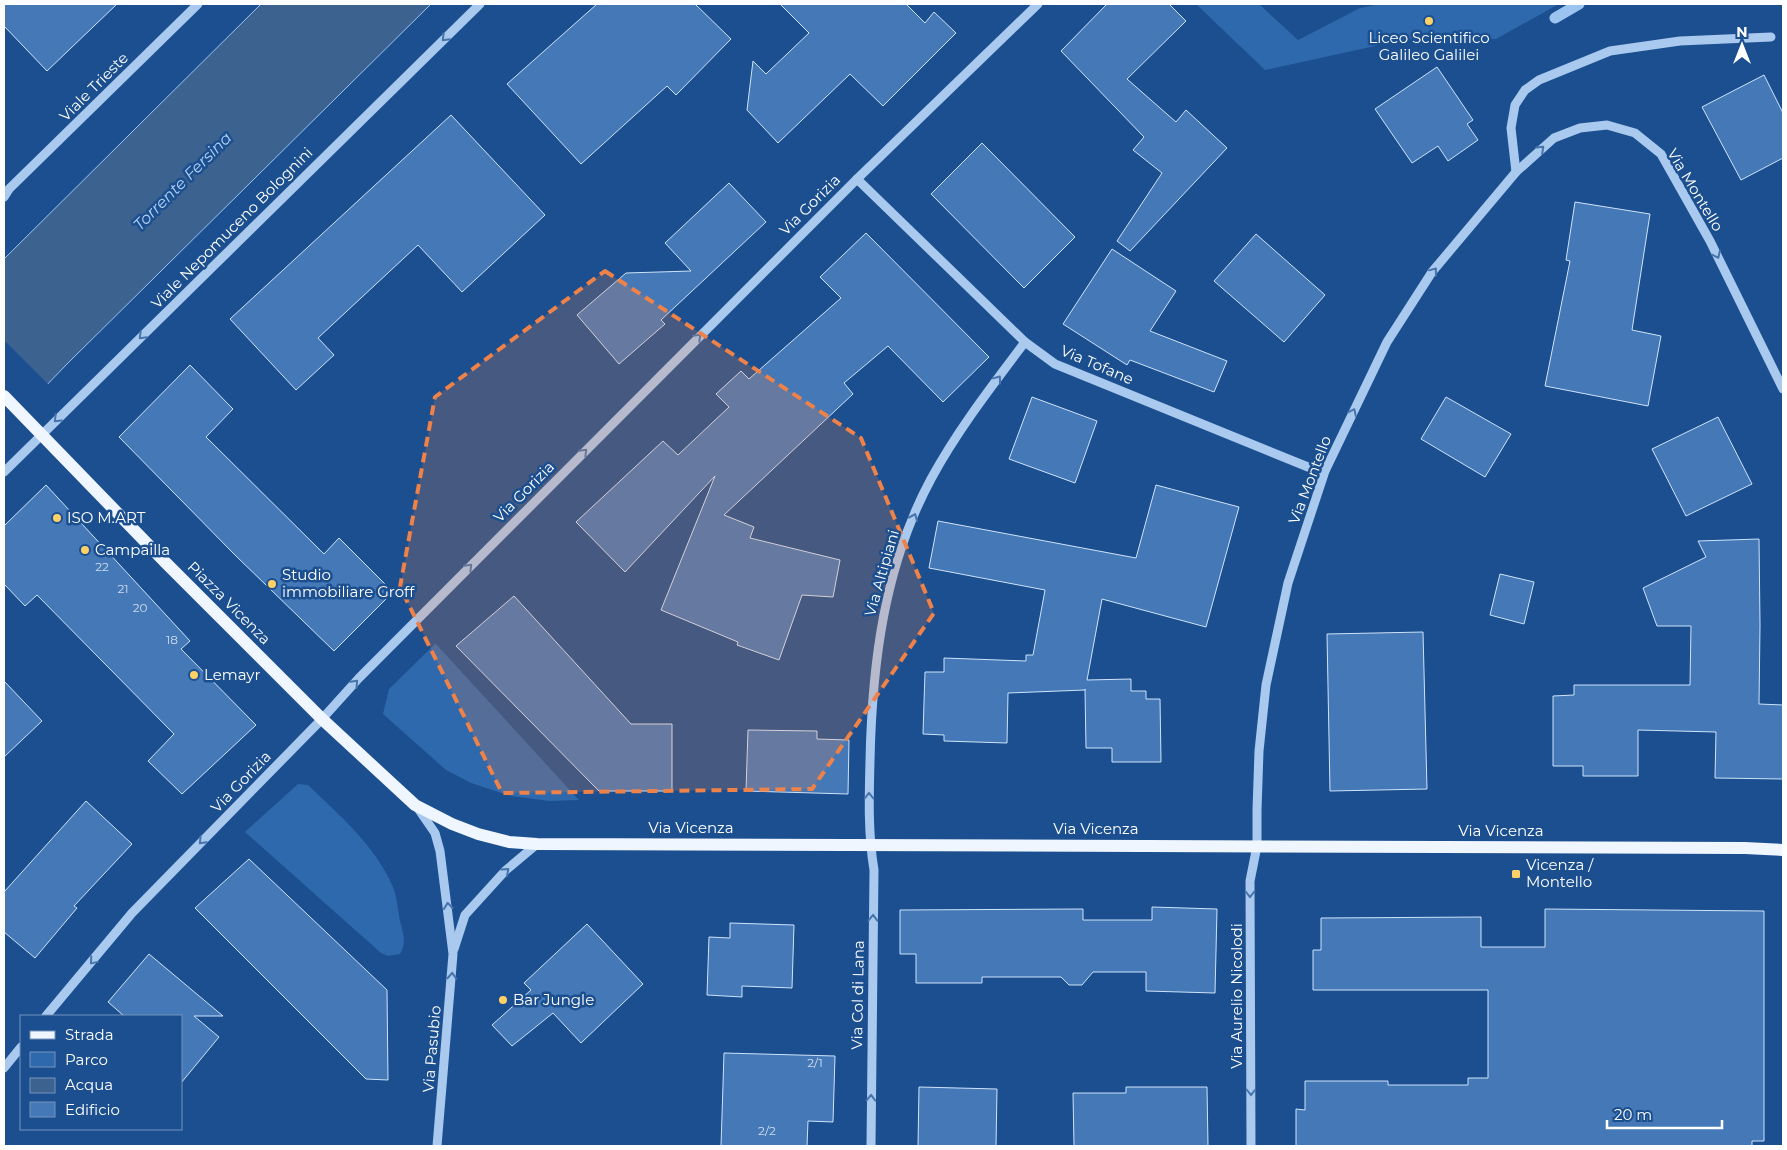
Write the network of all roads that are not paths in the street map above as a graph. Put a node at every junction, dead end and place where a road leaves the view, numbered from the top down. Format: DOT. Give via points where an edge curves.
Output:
graph roads {
  1 [pos="198,4"];
  2 [pos="480,4"];
  3 [pos="1038,4"];
  4 [pos="1771,37"];
  5 [pos="1516,172"];
  6 [pos="857,179"];
  7 [pos="7,191"];
  8 [pos="4,197"];
  9 [pos="1025,342"];
  10 [pos="1783,388"];
  11 [pos="4,396"];
  12 [pos="41,435"];
  13 [pos="1325,471"];
  14 [pos="4,472"];
  15 [pos="322,719"];
  16 [pos="415,805"];
  17 [pos="537,844"];
  18 [pos="870,845"];
  19 [pos="1257,846"];
  20 [pos="1783,850"];
  21 [pos="453,954"];
  22 [pos="47,1015"];
  23 [pos="20,1048"];
  24 [pos="4,1068"];
  25 [pos="437,1146"];
  26 [pos="871,1146"];
  27 [pos="1251,1146"];
  1 -- 7 [label="street, Viale Trieste"];
  2 -- 12 [label="street, Viale Nepomuceno Bolognini, one-way"];
  3 -- 6 [label="street, Via Gorizia"];
  4 -- 5 [label="street" via="1680,40 1610,51 1539,80 1525,90 1515,105 1511,128"];
  5 -- 10 [label="street, Via Montello, one-way" via="1554,138 1580,128 1607,125 1635,133 1661,154 1710,241"];
  13 -- 5 [label="street, Via Montello, one-way" via="1387,342 1432,272"];
  6 -- 9 [label="street, Via Tofane"];
  15 -- 6 [label="street, Via Gorizia, one-way"];
  7 -- 8 [label="street, Viale Trieste"];
  9 -- 13 [label="street, Via Tofane" via="1055,364 1308,467"];
  18 -- 9 [label="street, Via Altipiani, one-way" via="871,708 886,598 908,530 930,481 976,408"];
  11 -- 12 [label="main road, Piazza Vicenza"];
  12 -- 14 [label="street, Viale Nepomuceno Bolognini"];
  12 -- 15 [label="main road, Piazza Vicenza"];
  13 -- 19 [label="street, Via Montello" via="1288,583 1266,685 1259,751"];
  15 -- 16 [label="main road, Piazza Vicenza"];
  15 -- 22 [label="street, Via Gorizia, one-way" via="132,913"];
  16 -- 17 [label="main road, Via Vicenza" via="478,834 509,842"];
  21 -- 16 [label="street, Via Pasubio, one-way" via="440,851 435,833"];
  17 -- 18 [label="main road, Via Vicenza"];
  21 -- 17 [label="street, Via Pasubio, one-way" via="465,915 505,872"];
  18 -- 19 [label="main road, Via Vicenza"];
  26 -- 18 [label="street, Via Col di Lana, one-way" via="874,870"];
  19 -- 20 [label="main road, Via Vicenza"];
  19 -- 27 [label="street, Via Aurelio Nicolodi, one-way" via="1250,881"];
  25 -- 21 [label="street, Via Pasubio, one-way"];
  23 -- 24 [label="street"];
}
